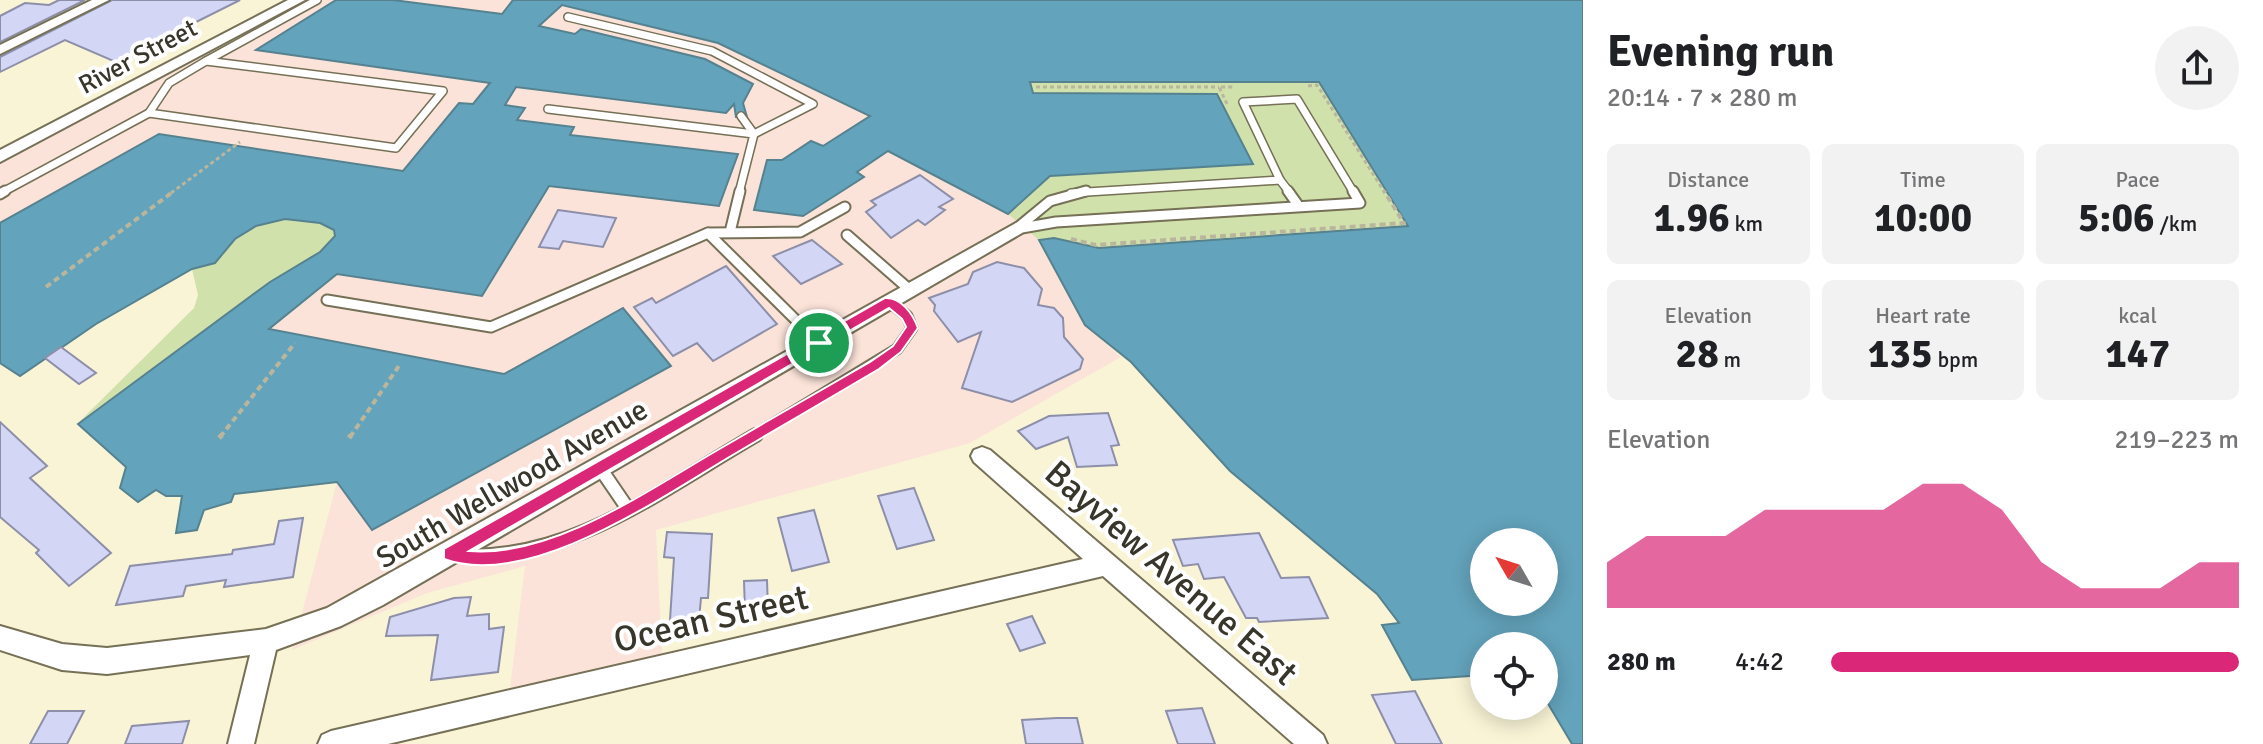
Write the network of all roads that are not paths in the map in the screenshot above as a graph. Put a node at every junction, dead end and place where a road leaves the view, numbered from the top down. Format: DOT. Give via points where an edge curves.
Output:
graph roads {
  1 [pos="102,0"];
  2 [pos="298,0"];
  3 [pos="317,0"];
  4 [pos="568,17"];
  5 [pos="0,50"];
  6 [pos="206,61"];
  7 [pos="548,109"];
  8 [pos="149,113"];
  9 [pos="741,116"];
  10 [pos="754,134"];
  11 [pos="0,157"];
  12 [pos="1280,180"];
  13 [pos="0,194"];
  14 [pos="1298,205"];
  15 [pos="845,207"];
  16 [pos="1016,229"];
  17 [pos="730,232"];
  18 [pos="708,233"];
  19 [pos="847,235"];
  20 [pos="910,290"];
  21 [pos="327,300"];
  22 [pos="890,302"];
  23 [pos="819,343"];
  24 [pos="982,456"];
  25 [pos="600,468"];
  26 [pos="628,509"];
  27 [pos="450,554"];
  28 [pos="1107,564"];
  29 [pos="0,638"];
  30 [pos="266,641"];
  31 [pos="241,744"];
  32 [pos="331,744"];
  33 [pos="1314,744"];
  1 -- 5 [label="street"];
  2 -- 11 [label="street, River Street"];
  3 -- 6 [label="lane"];
  4 -- 10 [label="lane" via="712,51 813,104"];
  6 -- 8 [label="lane" via="169,83"];
  6 -- 8 [label="lane" via="443,91 396,148"];
  7 -- 10 [label="lane"];
  8 -- 13 [label="lane"];
  9 -- 10 [label="lane"];
  10 -- 17 [label="lane"];
  12 -- 14 [label="lane"];
  12 -- 14 [label="lane" via="1243,102 1297,99 1360,203"];
  12 -- 16 [label="lane" via="1074,192 1050,201"];
  14 -- 16 [label="lane"];
  15 -- 17 [label="lane" via="800,232"];
  16 -- 20 [label="street, South Wellwood Avenue"];
  17 -- 18 [label="lane"];
  18 -- 21 [label="lane" via="491,327"];
  18 -- 23 [label="lane"];
  19 -- 20 [label="lane"];
  20 -- 22 [label="street, South Wellwood Avenue"];
  22 -- 23 [label="street, South Wellwood Avenue"];
  22 -- 26 [label="lane" via="912,328 897,349"];
  23 -- 25 [label="street, South Wellwood Avenue"];
  24 -- 28 [label="street, Bayview Avenue East"];
  25 -- 26 [label="lane"];
  25 -- 27 [label="street, South Wellwood Avenue"];
  26 -- 27 [label="lane" via="515,555 472,559"];
  27 -- 30 [label="street, South Wellwood Avenue" via="332,618"];
  28 -- 32 [label="street, Ocean Street"];
  28 -- 33 [label="street, Bayview Avenue East"];
  29 -- 30 [label="street, South Wellwood Avenue" via="62,657 107,661"];
  30 -- 31 [label="street"];
}
